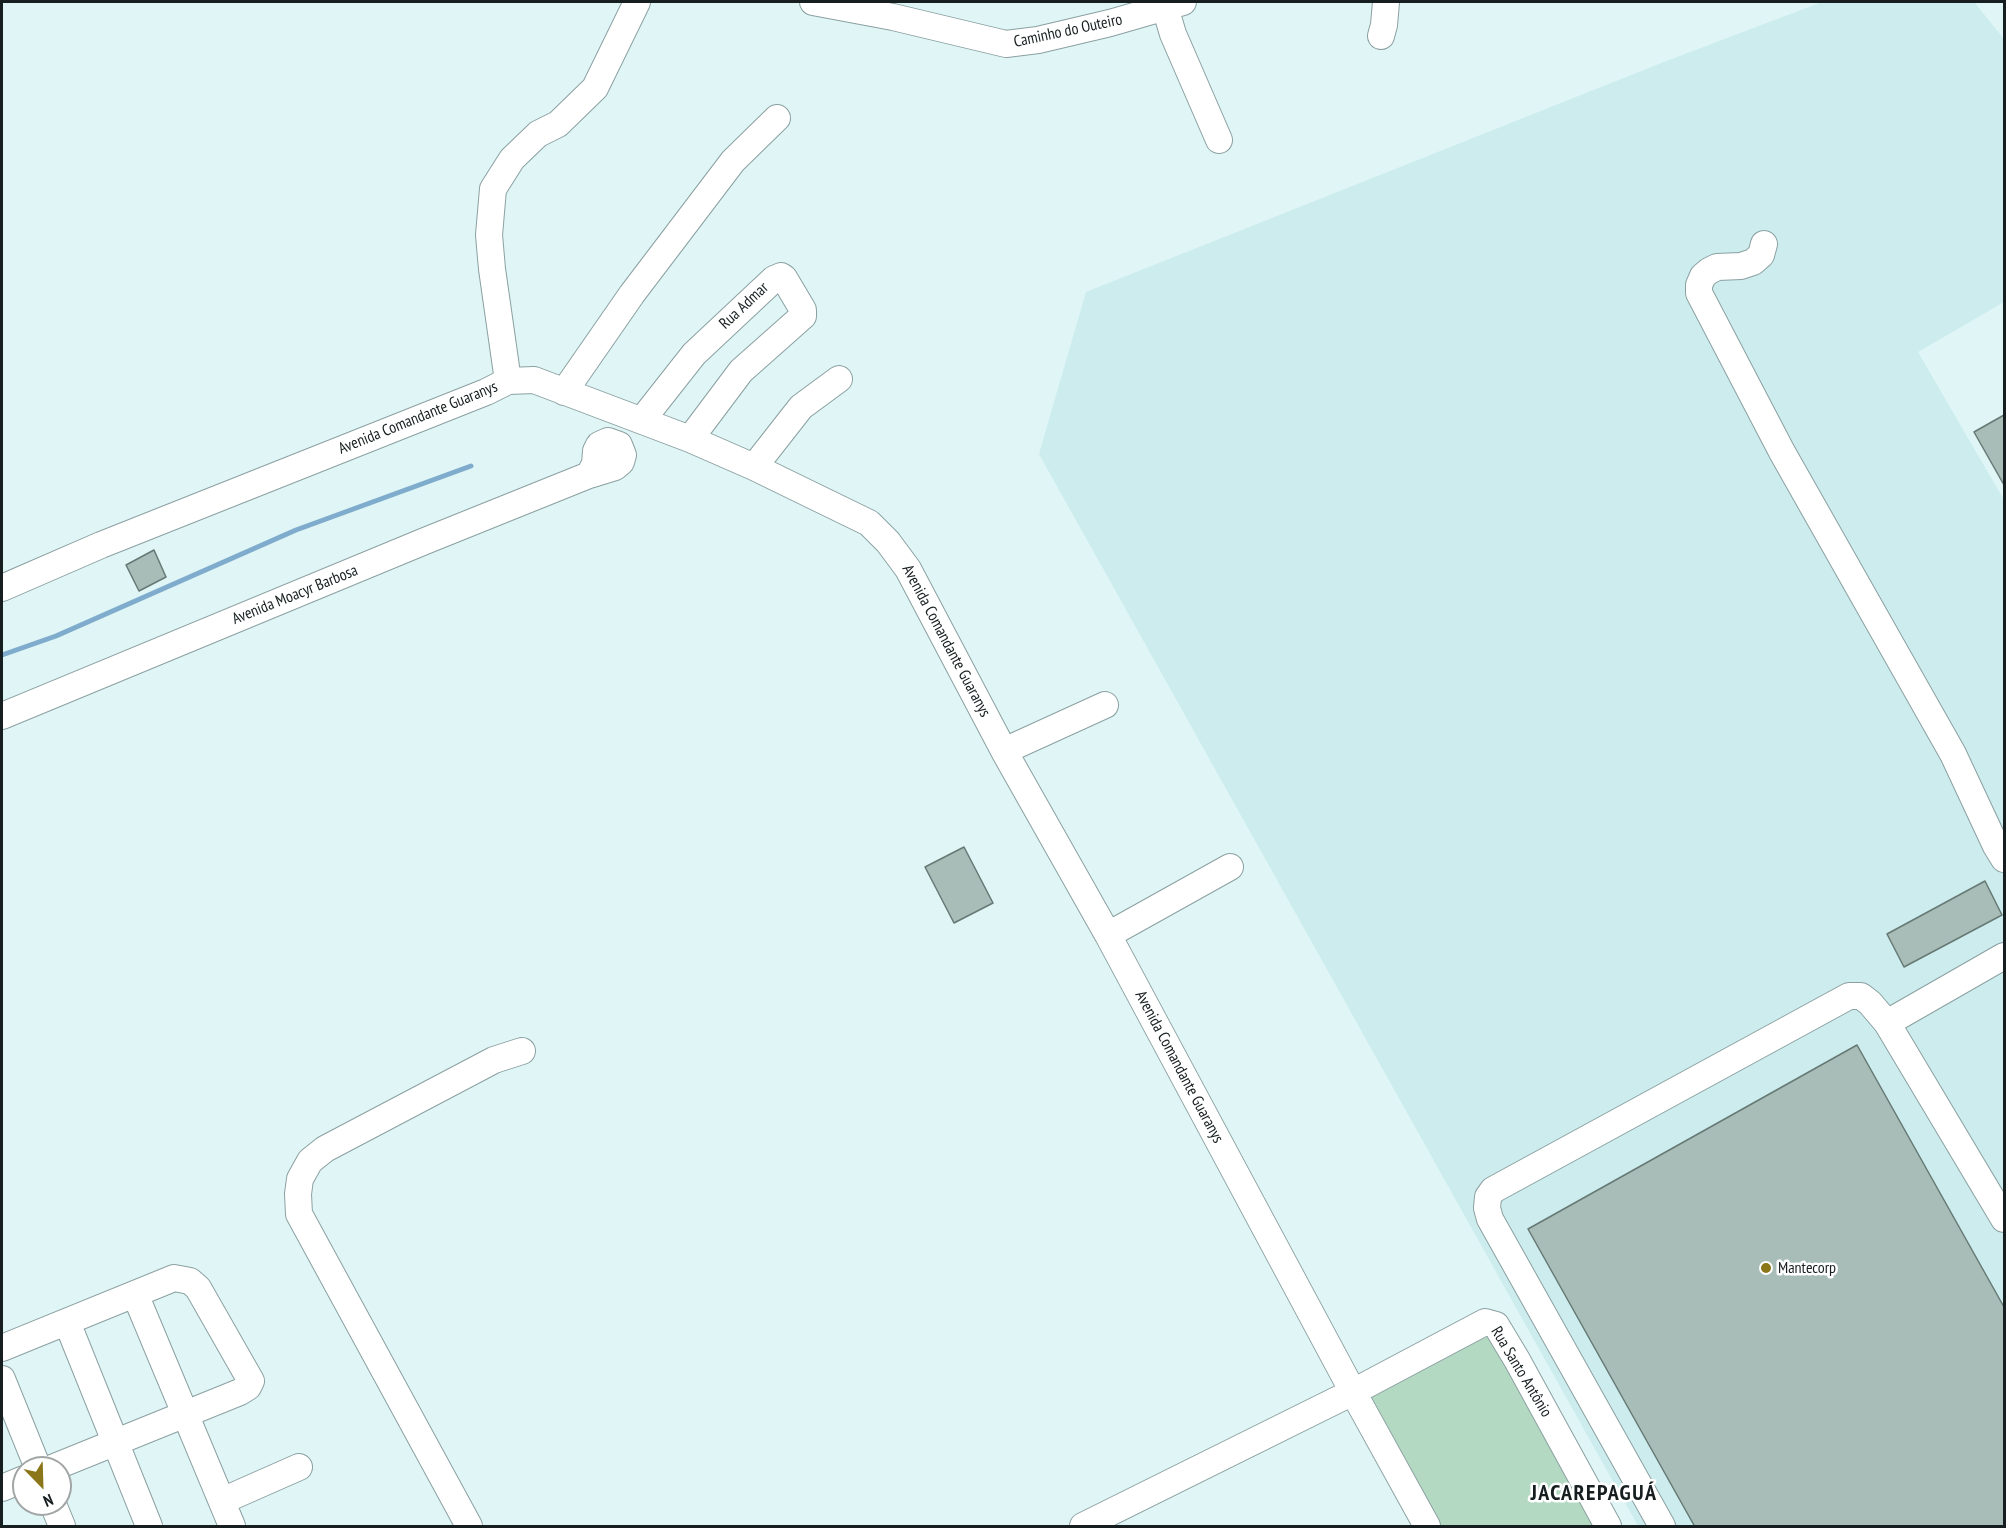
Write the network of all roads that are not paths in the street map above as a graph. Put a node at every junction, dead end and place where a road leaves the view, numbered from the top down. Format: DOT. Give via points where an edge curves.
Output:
graph roads {
  1 [pos="637,2"];
  2 [pos="813,2"];
  3 [pos="1386,2"];
  4 [pos="1174,4"];
  5 [pos="1381,36"];
  6 [pos="777,118"];
  7 [pos="1219,140"];
  8 [pos="1764,244"];
  9 [pos="839,379"];
  10 [pos="508,381"];
  11 [pos="564,392"];
  12 [pos="642,420"];
  13 [pos="690,439"];
  14 [pos="754,467"];
  15 [pos="589,475"];
  16 [pos="2,588"];
  17 [pos="1105,705"];
  18 [pos="2,716"];
  19 [pos="1004,751"];
  20 [pos="2004,859"];
  21 [pos="1230,867"];
  22 [pos="1108,934"];
  23 [pos="2004,956"];
  24 [pos="1887,1023"];
  25 [pos="522,1051"];
  26 [pos="2004,1219"];
  27 [pos="135,1294"];
  28 [pos="67,1322"];
  29 [pos="2,1348"];
  30 [pos="2,1379"];
  31 [pos="1353,1392"];
  32 [pos="187,1414"];
  33 [pos="116,1443"];
  34 [pos="33,1456"];
  35 [pos="72,1460"];
  36 [pos="299,1467"];
  37 [pos="222,1502"];
  38 [pos="149,1527"];
  39 [pos="232,1527"];
  40 [pos="469,1527"];
  41 [pos="1083,1527"];
  42 [pos="1427,1527"];
  43 [pos="1608,1527"];
  44 [pos="1662,1527"];
  1 -- 10 [label="street" via="595,88 558,124 538,134 512,159 493,189 489,235"];
  2 -- 4 [label="street, Caminho do Outeiro" via="1006,44 1110,23"];
  3 -- 5 [label="street"];
  4 -- 7 [label="street" via="1173,34"];
  6 -- 11 [label="street" via="733,161"];
  8 -- 20 [label="street" via="1761,255 1752,262 1709,271 1703,276 1699,293 1782,452 1953,754"];
  9 -- 14 [label="street" via="801,407"];
  10 -- 11 [label="street, Avenida Comandante Guaranys" via="534,380"];
  10 -- 16 [label="street, Avenida Comandante Guaranys"];
  11 -- 12 [label="street, Avenida Comandante Guaranys"];
  12 -- 13 [label="street, Avenida Comandante Guaranys"];
  12 -- 13 [label="street, Rua Admar" via="694,354 781,276 803,316 737,375"];
  13 -- 14 [label="street, Avenida Comandante Guaranys"];
  14 -- 19 [label="street, Avenida Comandante Guaranys" via="869,523 888,542 909,569"];
  15 -- 18 [label="street, Avenida Moacyr Barbosa"];
  17 -- 19 [label="street"];
  19 -- 22 [label="street, Avenida Comandante Guaranys"];
  21 -- 22 [label="street"];
  22 -- 31 [label="street, Avenida Comandante Guaranys"];
  23 -- 24 [label="street"];
  24 -- 26 [label="street"];
  24 -- 44 [label="street" via="1870,1003 1860,996 1849,996 1493,1190 1488,1197 1490,1219"];
  25 -- 40 [label="street" via="494,1060 326,1149 310,1161 300,1179 298,1194 299,1214"];
  27 -- 28 [label="street"];
  27 -- 32 [label="street"];
  27 -- 32 [label="street" via="174,1278 190,1281 198,1288 248,1375 248,1387"];
  28 -- 29 [label="street"];
  28 -- 33 [label="street"];
  30 -- 34 [label="street"];
  31 -- 41 [label="street"];
  31 -- 42 [label="street, Avenida Comandante Guaranys"];
  31 -- 43 [label="street, Rua Santo Antônio" via="1479,1324 1492,1322 1517,1360"];
  32 -- 33 [label="street"];
  32 -- 37 [label="street"];
  33 -- 35 [label="street"];
  33 -- 38 [label="street"];
  36 -- 37 [label="street"];
  37 -- 39 [label="street"];
}
